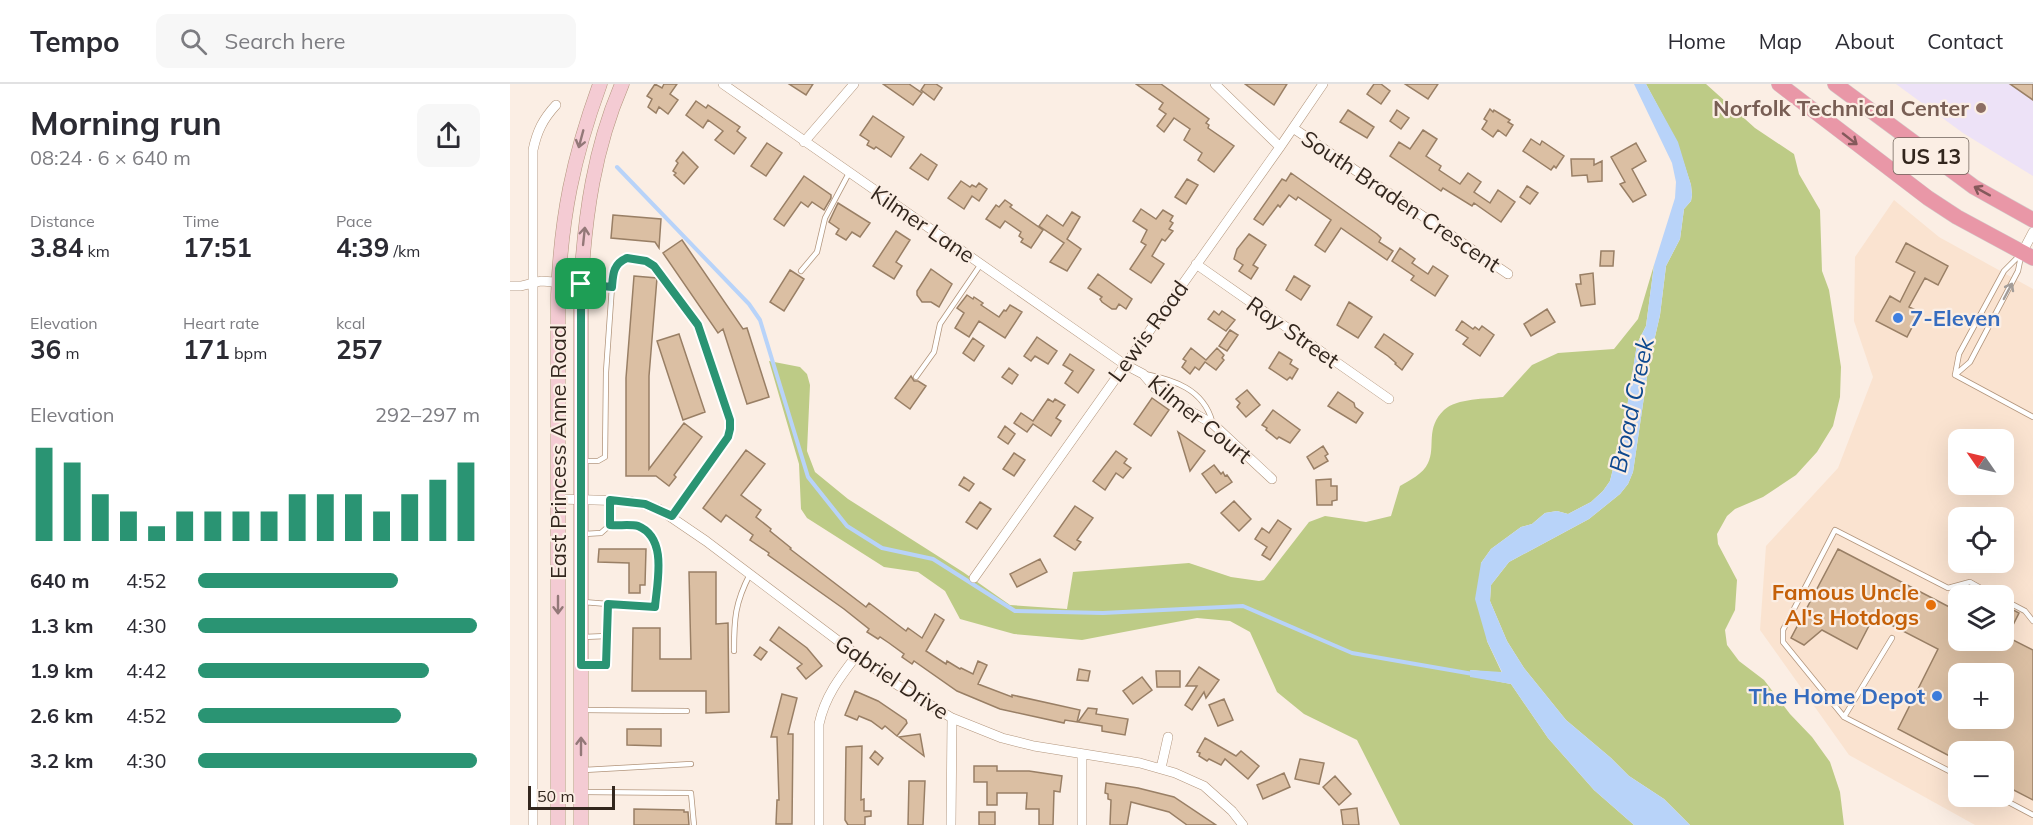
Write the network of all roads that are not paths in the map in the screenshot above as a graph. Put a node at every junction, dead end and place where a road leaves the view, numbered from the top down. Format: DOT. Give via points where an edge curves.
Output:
graph roads {
  1 [pos="600,84"];
  2 [pos="622,84"];
  3 [pos="723,84"];
  4 [pos="854,84"];
  5 [pos="1215,84"];
  6 [pos="1323,84"];
  7 [pos="1779,84"];
  8 [pos="1835,84"];
  9 [pos="556,105"];
  10 [pos="1293,128"];
  11 [pos="804,142"];
  12 [pos="1280,147"];
  13 [pos="849,173"];
  14 [pos="2033,219"];
  15 [pos="2033,232"];
  16 [pos="2028,255"];
  17 [pos="981,263"];
  18 [pos="1196,264"];
  19 [pos="801,271"];
  20 [pos="1508,274"];
  21 [pos="532,282"];
  22 [pos="558,282"];
  23 [pos="581,284"];
  24 [pos="510,286"];
  25 [pos="612,287"];
  26 [pos="1124,364"];
  27 [pos="1143,374"];
  28 [pos="1955,375"];
  29 [pos="916,377"];
  30 [pos="1389,399"];
  31 [pos="2033,417"];
  32 [pos="1213,424"];
  33 [pos="581,460"];
  34 [pos="1272,479"];
  35 [pos="558,499"];
  36 [pos="581,500"];
  37 [pos="610,500"];
  38 [pos="672,516"];
  39 [pos="610,525"];
  40 [pos="581,535"];
  41 [pos="750,574"];
  42 [pos="974,578"];
  43 [pos="1959,585"];
  44 [pos="1975,585"];
  45 [pos="1948,588"];
  46 [pos="582,602"];
  47 [pos="608,604"];
  48 [pos="2014,605"];
  49 [pos="2033,621"];
  50 [pos="607,636"];
  51 [pos="581,638"];
  52 [pos="1892,638"];
  53 [pos="734,651"];
  54 [pos="857,655"];
  55 [pos="581,665"];
  56 [pos="581,710"];
  57 [pos="687,711"];
  58 [pos="1844,717"];
  59 [pos="952,718"];
  60 [pos="1168,737"];
  61 [pos="1082,754"];
  62 [pos="691,764"];
  63 [pos="1161,768"];
  64 [pos="581,770"];
  65 [pos="1948,770"];
  66 [pos="581,792"];
  67 [pos="2014,805"];
  68 [pos="2033,815"];
  69 [pos="533,825"];
  70 [pos="558,825"];
  71 [pos="581,825"];
  72 [pos="694,825"];
  73 [pos="819,825"];
  74 [pos="951,825"];
  75 [pos="1082,825"];
  76 [pos="1243,825"];
  1 -- 22 [label="main road, East Princess Anne Road, one-way" via="583,132 565,206"];
  23 -- 2 [label="main road, East Princess Anne Road, one-way" via="583,241 595,167 605,126"];
  3 -- 11 [label="street, Kilmer Lane"];
  4 -- 11 [label="street"];
  5 -- 12 [label="street"];
  6 -- 10 [label="street, Lewis Road"];
  7 -- 16 [label="main road, US 13, one-way" via="1928,198"];
  14 -- 8 [label="main road, US 13, one-way" via="1974,187"];
  9 -- 21 [label="street" via="544,117 533,150"];
  10 -- 12 [label="street, Lewis Road"];
  10 -- 20 [label="street, South Braden Crescent"];
  11 -- 13 [label="street, Kilmer Lane"];
  12 -- 18 [label="street, Lewis Road"];
  13 -- 17 [label="street, Kilmer Lane"];
  13 -- 19 [label="lane" via="825,218 817,252"];
  15 -- 16 [label="street"];
  28 -- 16 [label="lane, one-way" via="1970,362"];
  16 -- 28 [label="lane" via="2004,271 1959,354"];
  17 -- 26 [label="street, Kilmer Lane"];
  17 -- 29 [label="lane" via="939,324 934,352"];
  18 -- 26 [label="street, Lewis Road"];
  18 -- 30 [label="street, Ray Street"];
  21 -- 22 [label="street"];
  21 -- 24 [label="street"];
  21 -- 69 [label="street"];
  22 -- 23 [label="street"];
  22 -- 35 [label="main road, East Princess Anne Road"];
  23 -- 25 [label="lane"];
  23 -- 33 [label="main road, East Princess Anne Road"];
  25 -- 33 [label="lane" via="605,458"];
  25 -- 38 [label="lane" via="613,272 621,261 637,258 654,266 698,325 730,420 728,437"];
  26 -- 27 [label="street, Kilmer Court"];
  26 -- 42 [label="street, Lewis Road"];
  27 -- 32 [label="street, Kilmer Court" via="1155,388"];
  27 -- 32 [label="lane" via="1188,387 1204,404"];
  28 -- 31 [label="lane"];
  32 -- 34 [label="street, Kilmer Court"];
  33 -- 36 [label="main road, East Princess Anne Road"];
  35 -- 36 [label="street, Gabriel Drive"];
  35 -- 70 [label="main road, East Princess Anne Road, one-way"];
  36 -- 37 [label="street, Gabriel Drive"];
  36 -- 40 [label="main road, East Princess Anne Road"];
  37 -- 38 [label="street, Gabriel Drive" via="645,504"];
  37 -- 39 [label="lane"];
  38 -- 41 [label="street, Gabriel Drive"];
  39 -- 40 [label="lane" via="601,532"];
  39 -- 47 [label="lane" via="635,525 643,529 654,541 659,558 655,607"];
  40 -- 46 [label="main road, East Princess Anne Road"];
  41 -- 53 [label="lane" via="739,596"];
  41 -- 54 [label="street, Gabriel Drive"];
  43 -- 44 [label="lane"];
  45 -- 58 [label="lane" via="1835,530 1782,636"];
  46 -- 47 [label="lane"];
  46 -- 51 [label="main road, East Princess Anne Road"];
  47 -- 50 [label="lane"];
  48 -- 49 [label="lane"];
  50 -- 51 [label="lane"];
  50 -- 55 [label="lane" via="606,665"];
  51 -- 55 [label="main road, East Princess Anne Road"];
  52 -- 58 [label="lane"];
  54 -- 59 [label="street, Gabriel Drive" via="916,698"];
  54 -- 73 [label="street" via="834,685 822,711"];
  55 -- 56 [label="main road, East Princess Anne Road"];
  56 -- 57 [label="lane"];
  64 -- 56 [label="main road, East Princess Anne Road, one-way"];
  58 -- 65 [label="lane"];
  59 -- 61 [label="street, Gabriel Drive" via="1002,738"];
  59 -- 74 [label="street"];
  60 -- 63 [label="street"];
  61 -- 63 [label="street, Gabriel Drive"];
  61 -- 75 [label="street"];
  62 -- 64 [label="lane"];
  63 -- 76 [label="street, Gabriel Drive" via="1204,786"];
  64 -- 66 [label="main road, East Princess Anne Road"];
  66 -- 71 [label="main road, East Princess Anne Road"];
  66 -- 72 [label="lane" via="691,793"];
  67 -- 68 [label="lane"];
}
